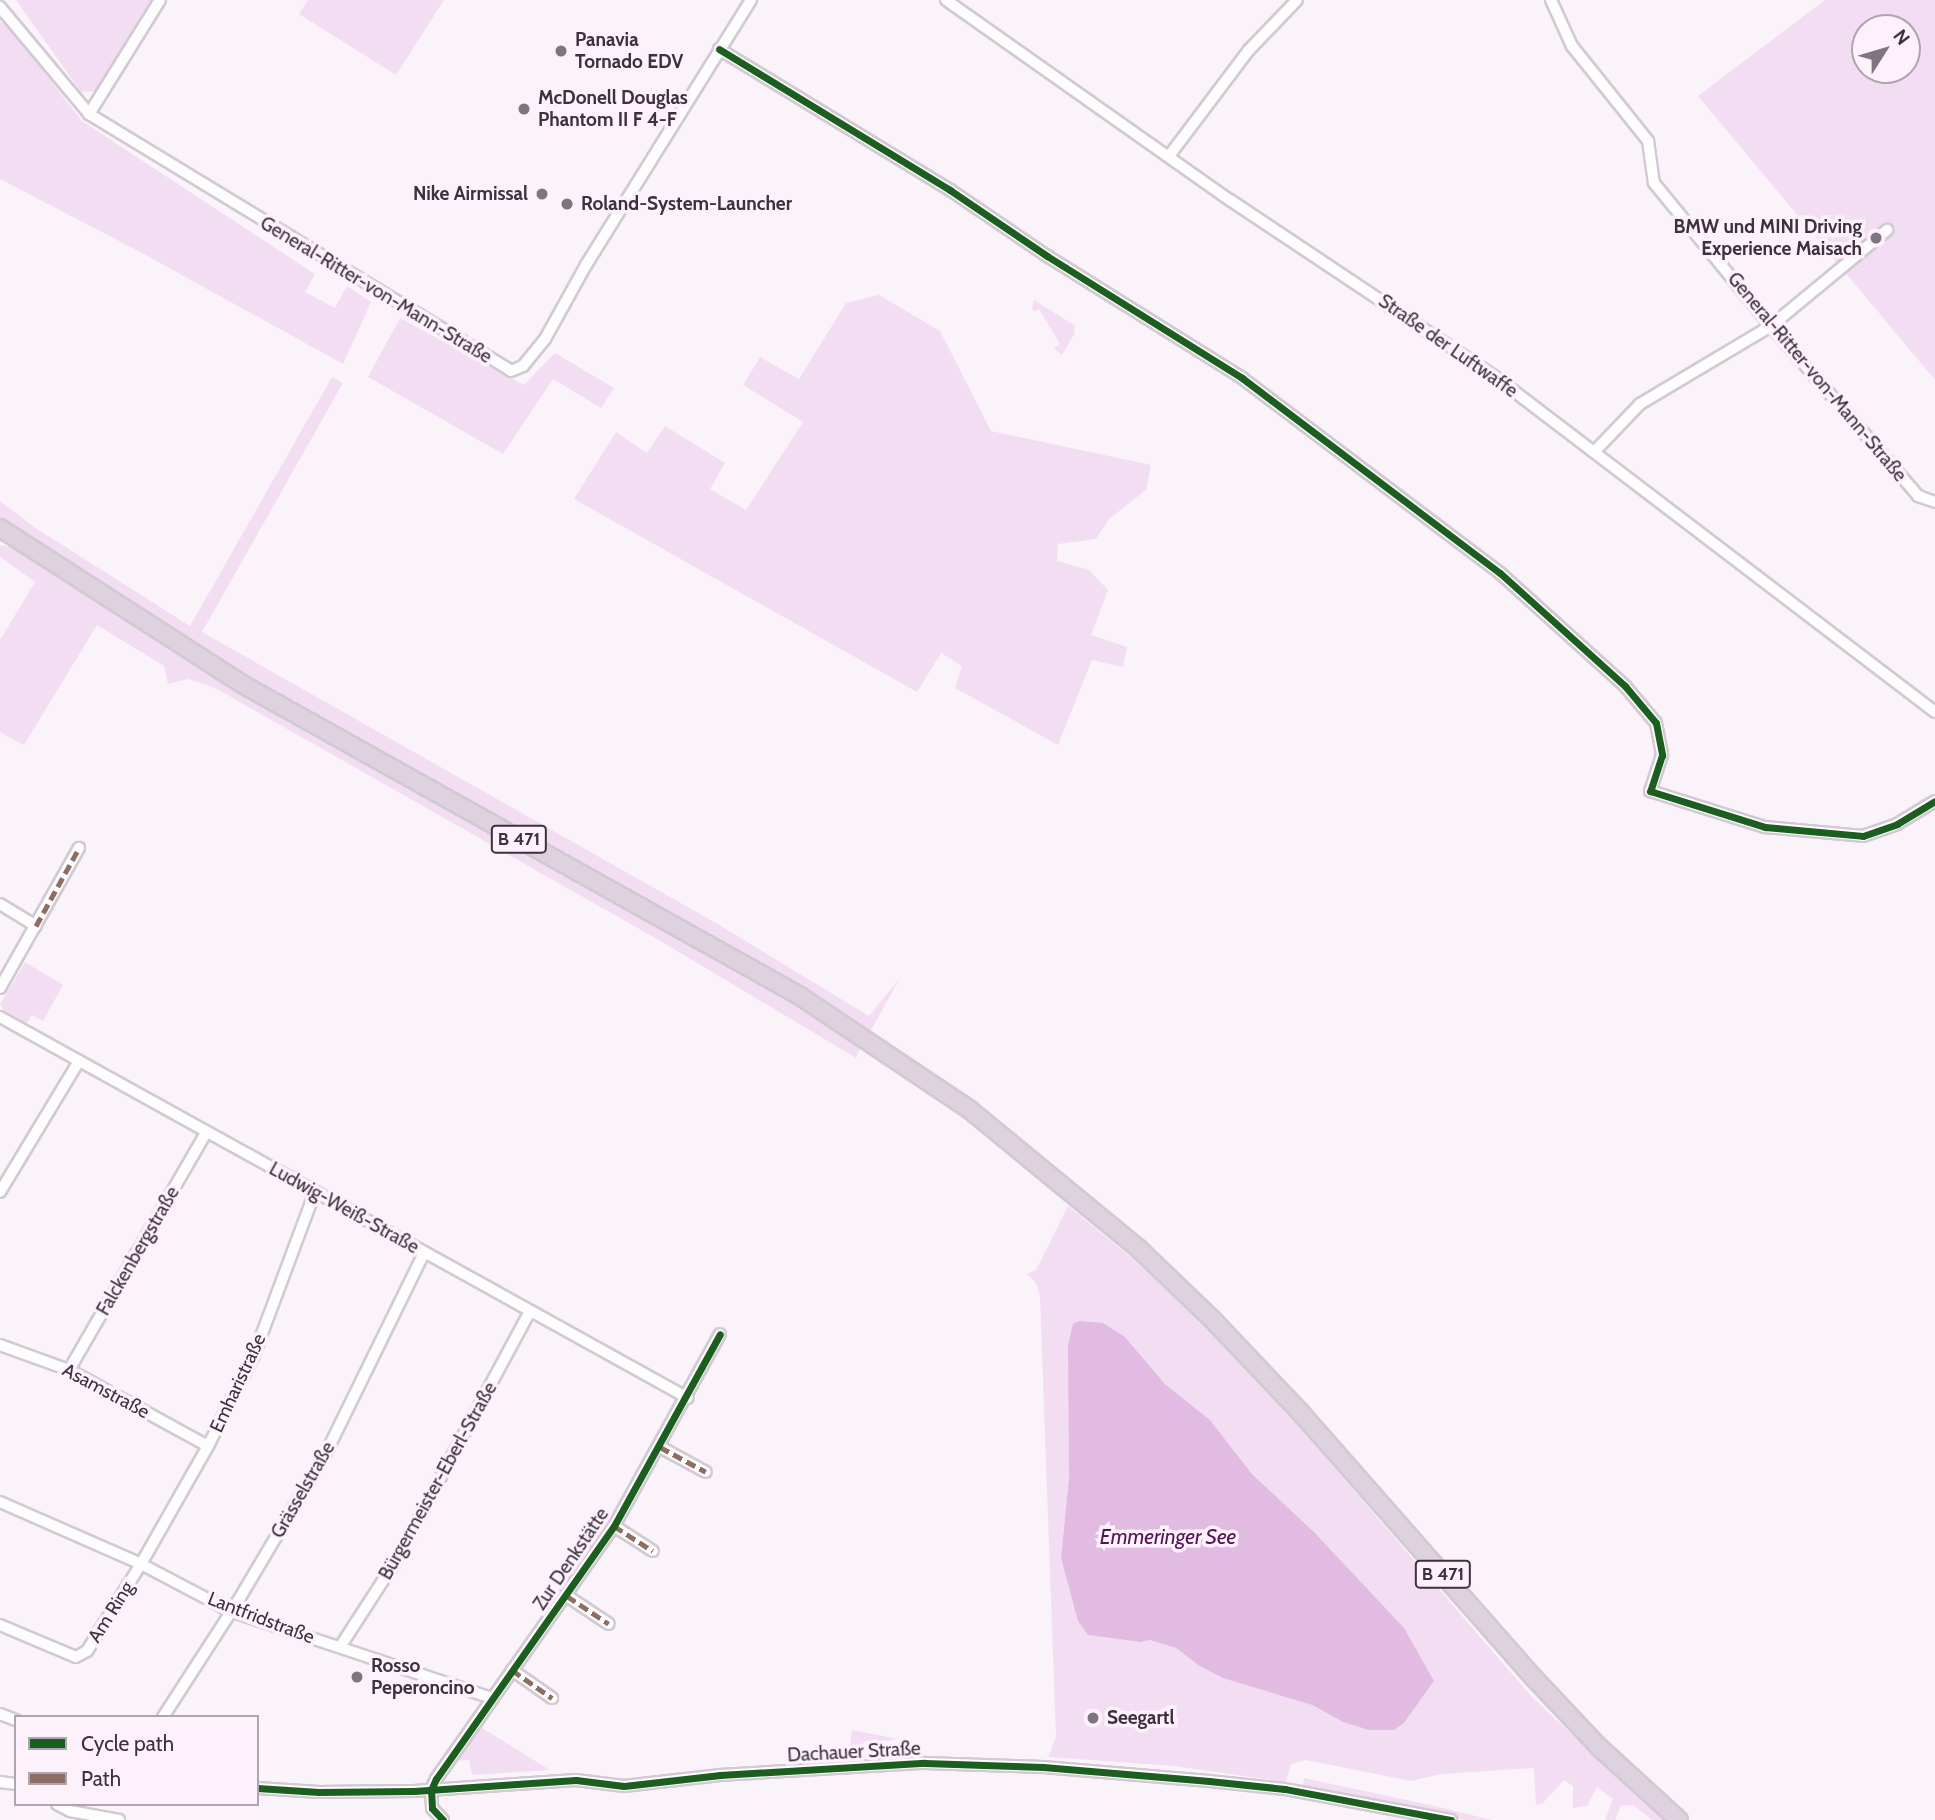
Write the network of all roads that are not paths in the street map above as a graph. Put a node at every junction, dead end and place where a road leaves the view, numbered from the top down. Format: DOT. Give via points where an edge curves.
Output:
graph roads {
  1 [pos="160,0"];
  2 [pos="751,0"];
  3 [pos="946,0"];
  4 [pos="1297,0"];
  5 [pos="1551,0"];
  6 [pos="0,7"];
  7 [pos="719,49"];
  8 [pos="89,114"];
  9 [pos="1170,156"];
  10 [pos="1888,230"];
  11 [pos="1771,326"];
  12 [pos="1594,452"];
  13 [pos="1935,502"];
  14 [pos="0,528"];
  15 [pos="1935,712"];
  16 [pos="1935,801"];
  17 [pos="79,848"];
  18 [pos="0,904"];
  19 [pos="36,926"];
  20 [pos="0,988"];
  21 [pos="0,1017"];
  22 [pos="79,1061"];
  23 [pos="206,1133"];
  24 [pos="0,1192"];
  25 [pos="315,1192"];
  26 [pos="424,1252"];
  27 [pos="530,1311"];
  28 [pos="720,1334"];
  29 [pos="0,1345"];
  30 [pos="69,1370"];
  31 [pos="688,1398"];
  32 [pos="208,1446"];
  33 [pos="660,1447"];
  34 [pos="706,1472"];
  35 [pos="0,1502"];
  36 [pos="614,1526"];
  37 [pos="653,1551"];
  38 [pos="141,1564"];
  39 [pos="567,1596"];
  40 [pos="230,1611"];
  41 [pos="609,1624"];
  42 [pos="0,1625"];
  43 [pos="340,1647"];
  44 [pos="512,1670"];
  45 [pos="491,1698"];
  46 [pos="552,1698"];
  47 [pos="164,1715"];
  48 [pos="259,1788"];
  49 [pos="431,1790"];
  50 [pos="61,1806"];
  51 [pos="119,1820"];
  52 [pos="443,1820"];
  53 [pos="1451,1820"];
  54 [pos="1679,1820"];
  1 -- 8 [label="street"];
  2 -- 7 [label="street, General-Ritter-von-Mann-Straße"];
  3 -- 9 [label="street, Straße der Luftwaffe"];
  4 -- 9 [label="street" via="1249,50"];
  5 -- 11 [label="street, General-Ritter-von-Mann-Straße" via="1572,46 1648,141 1654,183"];
  6 -- 8 [label="street, General-Ritter-von-Mann-Straße"];
  7 -- 8 [label="street, General-Ritter-von-Mann-Straße" via="545,339 523,366 511,371"];
  7 -- 16 [label="street" via="950,190 1047,257 1242,378 1500,573 1625,686 1656,723 1662,755 1650,791 1765,827 1863,835 1897,824"];
  9 -- 12 [label="street, Straße der Luftwaffe" via="1451,346"];
  10 -- 11 [label="street"];
  11 -- 12 [label="street" via="1640,404"];
  11 -- 13 [label="street, General-Ritter-von-Mann-Straße" via="1919,496"];
  12 -- 15 [label="street, Straße der Luftwaffe"];
  14 -- 54 [label="highway, B 471" via="242,684 800,996 970,1110 1139,1249 1214,1321 1543,1687 1599,1747"];
  17 -- 19 [label="street"];
  18 -- 19 [label="street"];
  19 -- 20 [label="street"];
  21 -- 22 [label="street, Ludwig-Weiß-Straße"];
  22 -- 23 [label="street, Ludwig-Weiß-Straße"];
  22 -- 24 [label="street"];
  23 -- 25 [label="street, Ludwig-Weiß-Straße"];
  23 -- 30 [label="street, Falckenbergstraße"];
  25 -- 26 [label="street, Ludwig-Weiß-Straße"];
  25 -- 32 [label="street, Emharistraße" via="254,1354"];
  26 -- 27 [label="street, Ludwig-Weiß-Straße"];
  26 -- 40 [label="street, Grässelstraße" via="326,1453"];
  27 -- 31 [label="street, Ludwig-Weiß-Straße"];
  27 -- 43 [label="street, Bürgermeister-Eberl-Straße" via="395,1562"];
  28 -- 31 [label="street, Zur Denkstätte"];
  29 -- 30 [label="street, Asamstraße"];
  30 -- 32 [label="street, Asamstraße"];
  31 -- 33 [label="street, Zur Denkstätte"];
  32 -- 38 [label="street, Emharistraße"];
  33 -- 34 [label="street"];
  33 -- 36 [label="street, Zur Denkstätte"];
  35 -- 38 [label="street, Lantfridstraße"];
  36 -- 37 [label="street, Zur Denkstätte"];
  36 -- 39 [label="street, Zur Denkstätte"];
  38 -- 40 [label="street, Lantfridstraße"];
  38 -- 42 [label="street, Am Ring" via="87,1651 76,1657"];
  39 -- 41 [label="street, Zur Denkstätte"];
  39 -- 44 [label="street, Zur Denkstätte"];
  40 -- 43 [label="street, Lantfridstraße"];
  40 -- 47 [label="street, Grässelstraße"];
  43 -- 45 [label="street, Lantfridstraße"];
  44 -- 45 [label="street, Zur Denkstätte"];
  44 -- 46 [label="street"];
  45 -- 49 [label="street, Zur Denkstätte"];
  48 -- 49 [label="street, Dachauer Straße"];
  49 -- 52 [label="street" via="432,1808"];
  49 -- 53 [label="street, Dachauer Straße" via="576,1780 624,1786 914,1763 1030,1766 1285,1789"];
  50 -- 51 [label="street"];
}
